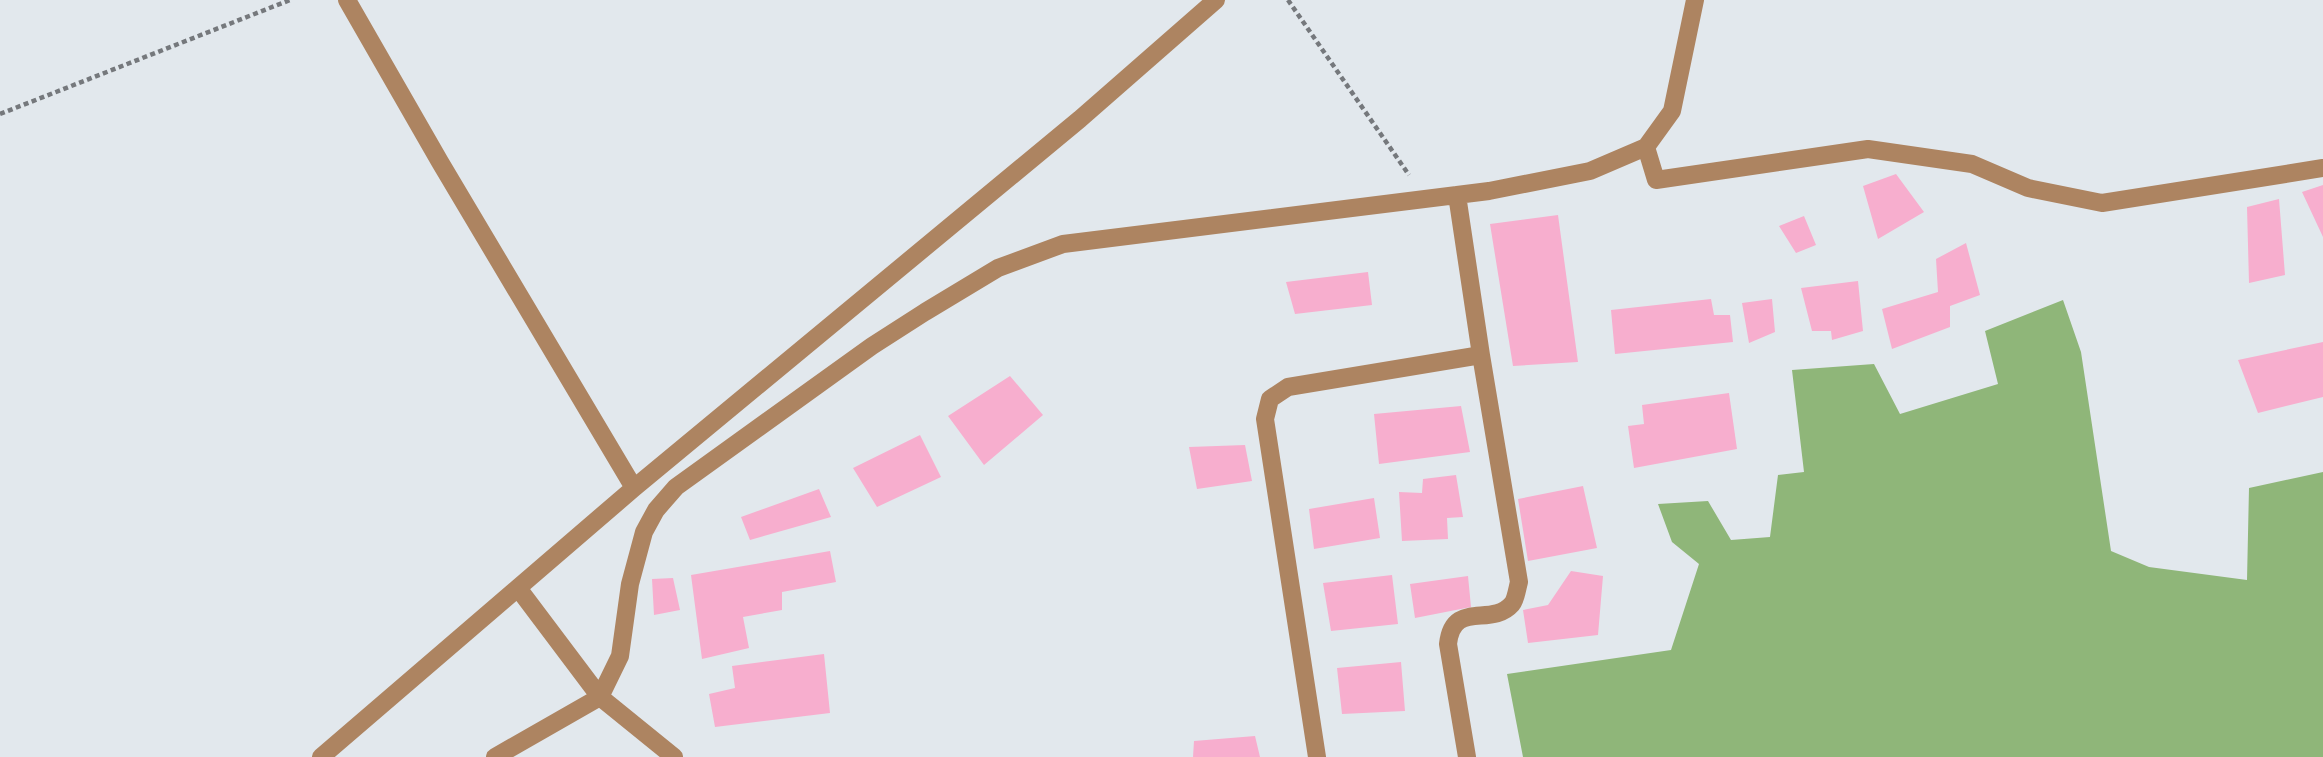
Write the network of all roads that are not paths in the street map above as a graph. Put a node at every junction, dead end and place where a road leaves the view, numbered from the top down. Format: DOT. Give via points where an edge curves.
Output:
graph roads {
  1 [pos="347,0"];
  2 [pos="1216,0"];
  3 [pos="1695,0"];
  4 [pos="1646,147"];
  5 [pos="2323,168"];
  6 [pos="1457,195"];
  7 [pos="1481,355"];
  8 [pos="634,488"];
  9 [pos="518,588"];
  10 [pos="600,697"];
  11 [pos="321,757"];
  12 [pos="495,757"];
  13 [pos="674,757"];
  14 [pos="1317,757"];
  15 [pos="1467,757"];
  1 -- 8 [label="street"];
  2 -- 8 [label="street"];
  3 -- 4 [label="street" via="1672,111"];
  4 -- 5 [label="street" via="1656,180 1868,149 1972,164 2028,188 2102,202"];
  4 -- 6 [label="street" via="1590,171"];
  6 -- 7 [label="street"];
  6 -- 10 [label="street" via="1063,244 998,268 872,346 676,487 645,532 630,584 620,656"];
  7 -- 14 [label="street" via="1288,387 1270,399 1265,419"];
  7 -- 15 [label="street" via="1519,582 1514,602 1501,612 1461,618 1450,631 1448,644"];
  8 -- 9 [label="street"];
  9 -- 10 [label="street"];
  9 -- 11 [label="street"];
  10 -- 12 [label="street"];
  10 -- 13 [label="street"];
}
